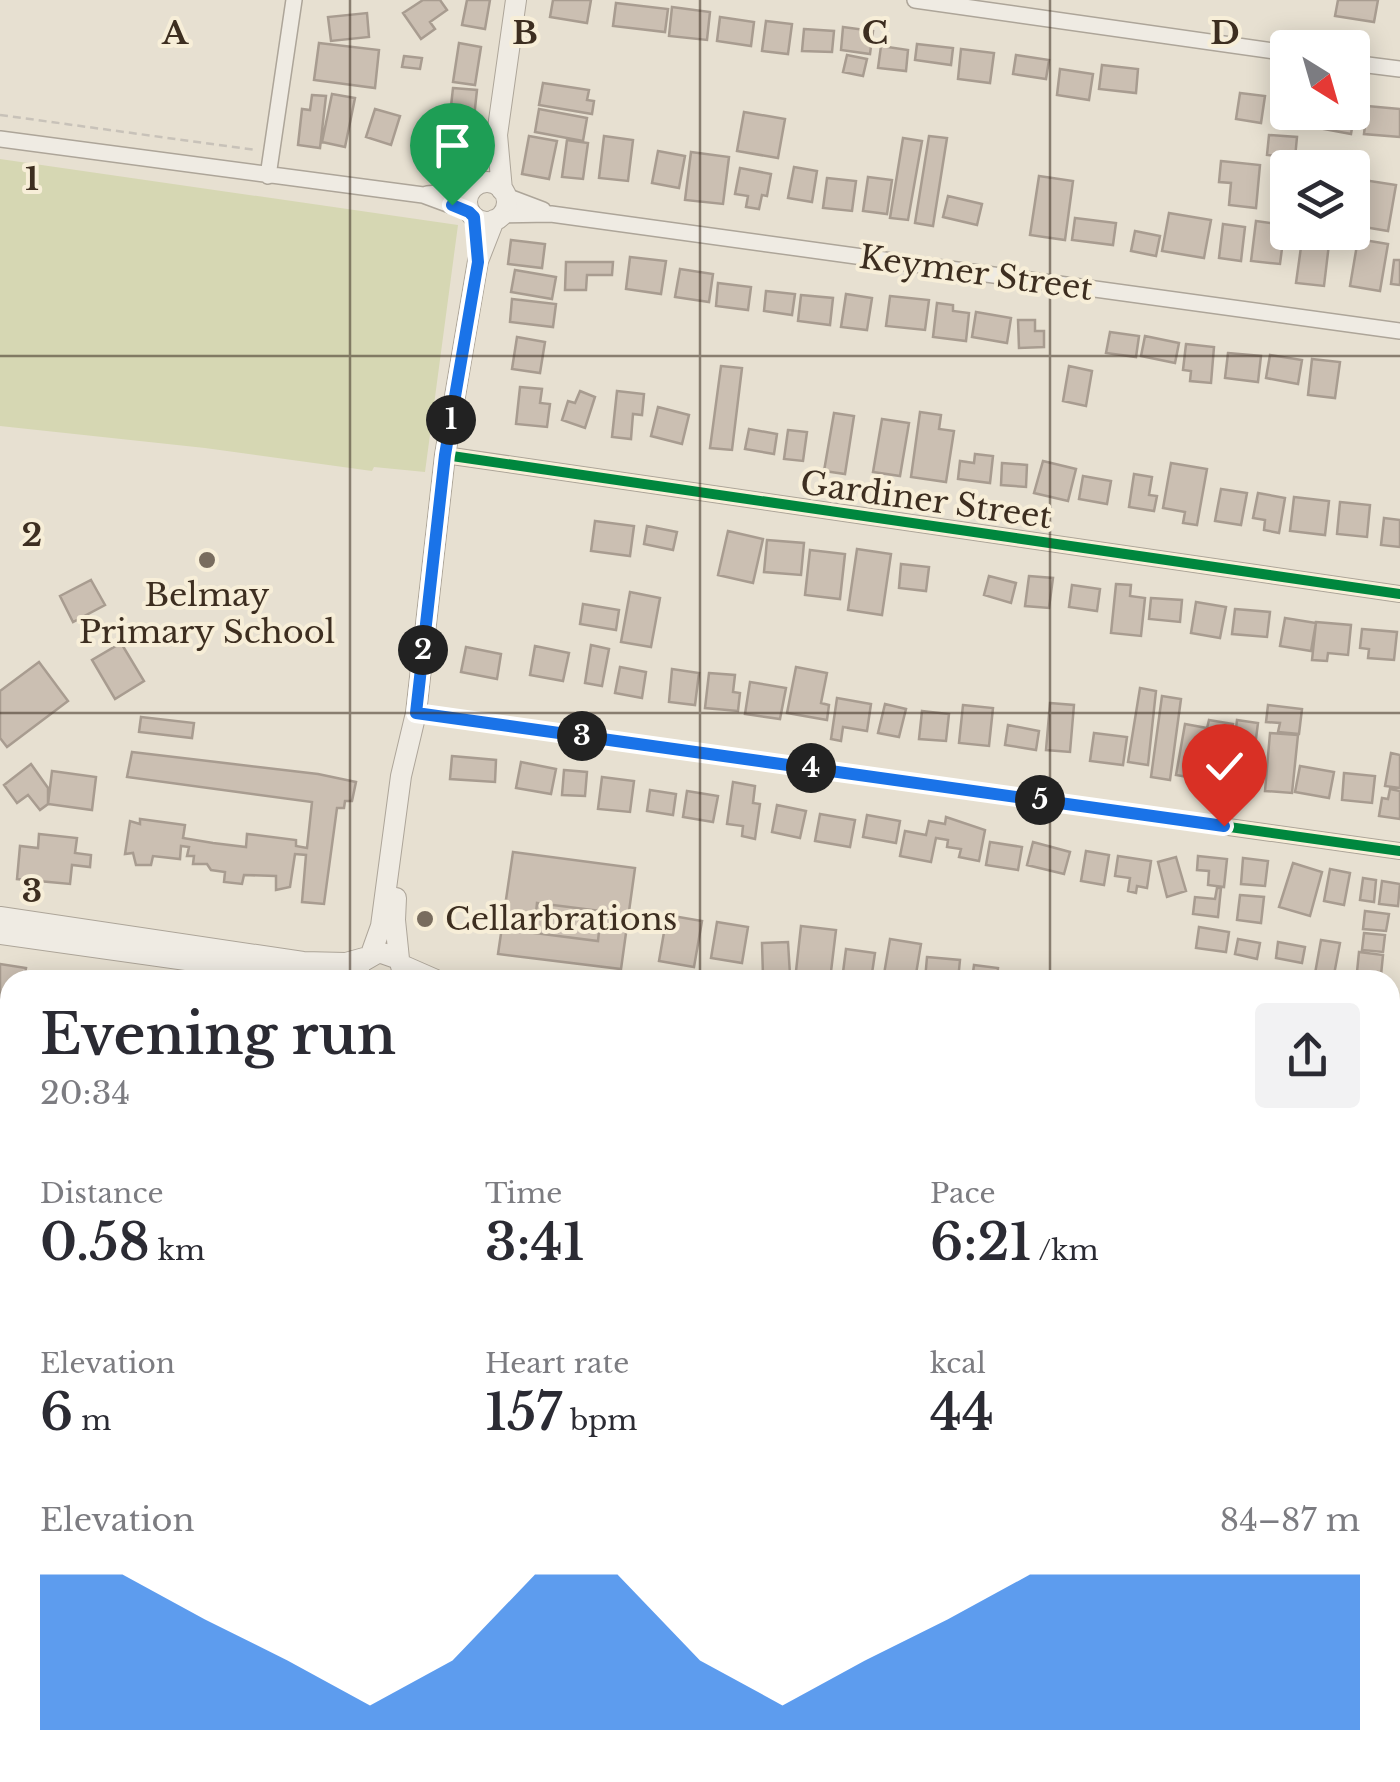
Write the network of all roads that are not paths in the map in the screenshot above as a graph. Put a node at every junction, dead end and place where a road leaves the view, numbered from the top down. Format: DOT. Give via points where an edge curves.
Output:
graph roads {
  1 [pos="294,0"];
  2 [pos="516,0"];
  3 [pos="915,0"];
  4 [pos="1270,50"];
  5 [pos="1370,66"];
  6 [pos="1400,70"];
  7 [pos="497,135"];
  8 [pos="0,139"];
  9 [pos="268,176"];
  10 [pos="474,188"];
  11 [pos="423,195"];
  12 [pos="491,208"];
  13 [pos="1400,331"];
  14 [pos="445,455"];
  15 [pos="1400,594"];
  16 [pos="415,720"];
  17 [pos="1400,851"];
  18 [pos="0,917"];
  19 [pos="0,934"];
  20 [pos="368,956"];
  21 [pos="403,969"];
  22 [pos="257,970"];
  23 [pos="358,970"];
  1 -- 9 [label="street"];
  2 -- 7 [label="street"];
  3 -- 4 [label="street"];
  5 -- 6 [label="street"];
  7 -- 10 [label="street"];
  7 -- 12 [label="street"];
  8 -- 9 [label="street, Keymer Street"];
  9 -- 11 [label="street, Keymer Street"];
  10 -- 11 [label="street, Keymer Street"];
  10 -- 12 [label="street" via="467,201"];
  10 -- 12 [label="street" via="489,183"];
  11 -- 12 [label="street, Keymer Street"];
  12 -- 13 [label="street, Keymer Street"];
  12 -- 14 [label="street"];
  14 -- 15 [label="street, Gardiner Street"];
  14 -- 16 [label="street"];
  16 -- 17 [label="street"];
  16 -- 20 [label="street" via="380,926"];
  16 -- 21 [label="street" via="414,778 394,911"];
  18 -- 20 [label="street" via="302,962"];
  19 -- 22 [label="street"];
  20 -- 21 [label="street" via="386,952"];
  20 -- 23 [label="street"];
}
